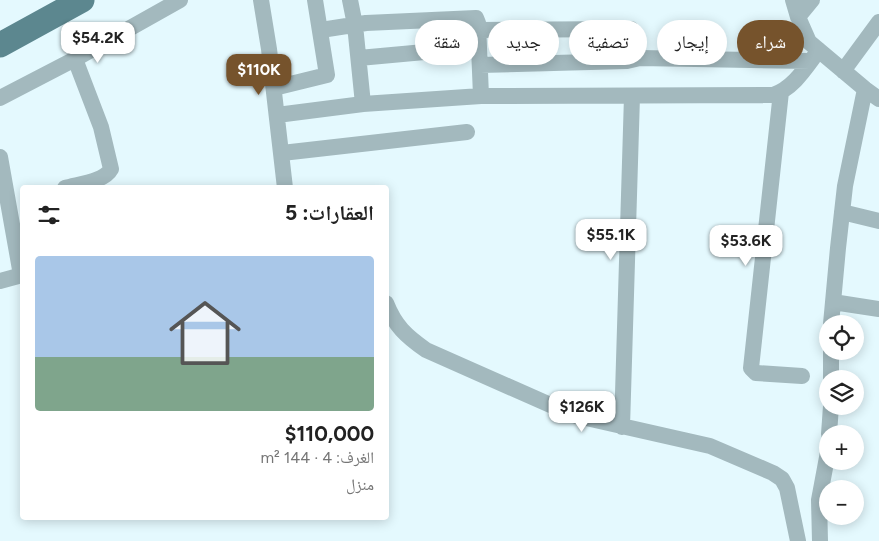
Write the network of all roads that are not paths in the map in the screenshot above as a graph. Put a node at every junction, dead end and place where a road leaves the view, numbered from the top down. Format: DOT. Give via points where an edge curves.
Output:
graph roads {
  1 [pos="82,0"];
  2 [pos="180,0"];
  3 [pos="261,0"];
  4 [pos="315,0"];
  5 [pos="350,0"];
  6 [pos="793,0"];
  7 [pos="812,0"];
  8 [pos="798,17"];
  9 [pos="879,22"];
  10 [pos="356,25"];
  11 [pos="569,29"];
  12 [pos="320,30"];
  13 [pos="479,30"];
  14 [pos="0,45"];
  15 [pos="479,48"];
  16 [pos="815,56"];
  17 [pos="76,58"];
  18 [pos="359,58"];
  19 [pos="480,65"];
  20 [pos="843,70"];
  21 [pos="274,88"];
  22 [pos="865,89"];
  23 [pos="781,92"];
  24 [pos="481,96"];
  25 [pos="632,96"];
  26 [pos="0,98"];
  27 [pos="879,98"];
  28 [pos="364,104"];
  29 [pos="277,115"];
  30 [pos="467,132"];
  31 [pos="282,152"];
  32 [pos="0,157"];
  33 [pos="76,185"];
  34 [pos="285,185"];
  35 [pos="15,201"];
  36 [pos="842,212"];
  37 [pos="879,221"];
  38 [pos="12,238"];
  39 [pos="20,268"];
  40 [pos="20,276"];
  41 [pos="0,281"];
  42 [pos="833,302"];
  43 [pos="879,309"];
  44 [pos="389,310"];
  45 [pos="832,315"];
  46 [pos="802,376"];
  47 [pos="622,427"];
  48 [pos="825,470"];
  49 [pos="798,541"];
  50 [pos="820,541"];
  1 -- 14 [label="main road"];
  2 -- 17 [label="street"];
  3 -- 21 [label="street"];
  4 -- 12 [label="street"];
  5 -- 10 [label="street"];
  6 -- 8 [label="street"];
  7 -- 8 [label="street"];
  8 -- 16 [label="street"];
  9 -- 20 [label="street"];
  10 -- 12 [label="street"];
  10 -- 13 [label="street" via="473,17"];
  10 -- 18 [label="street"];
  11 -- 13 [label="street"];
  12 -- 21 [label="street" via="327,75"];
  13 -- 15 [label="street"];
  15 -- 18 [label="street"];
  15 -- 19 [label="street"];
  16 -- 19 [label="street" via="640,58"];
  16 -- 20 [label="street"];
  16 -- 23 [label="street" via="794,82"];
  17 -- 26 [label="street"];
  17 -- 33 [label="street" via="101,127 111,168 98,179"];
  18 -- 28 [label="street"];
  19 -- 24 [label="street"];
  20 -- 22 [label="street"];
  21 -- 29 [label="street"];
  22 -- 27 [label="street"];
  22 -- 36 [label="street"];
  23 -- 25 [label="street" via="773,95"];
  23 -- 46 [label="street" via="751,368 756,373"];
  24 -- 25 [label="street"];
  24 -- 28 [label="street"];
  25 -- 47 [label="street"];
  28 -- 29 [label="street"];
  29 -- 31 [label="street"];
  30 -- 31 [label="street"];
  31 -- 34 [label="street"];
  32 -- 35 [label="street"];
  35 -- 38 [label="street"];
  36 -- 37 [label="street"];
  36 -- 42 [label="street"];
  38 -- 39 [label="street"];
  40 -- 41 [label="street"];
  42 -- 43 [label="street"];
  42 -- 45 [label="street"];
  44 -- 47 [label="street" via="409,338 426,350 572,415"];
  47 -- 49 [label="street" via="710,446 773,473 787,488"];
  48 -- 50 [label="street" via="819,500"];
}
